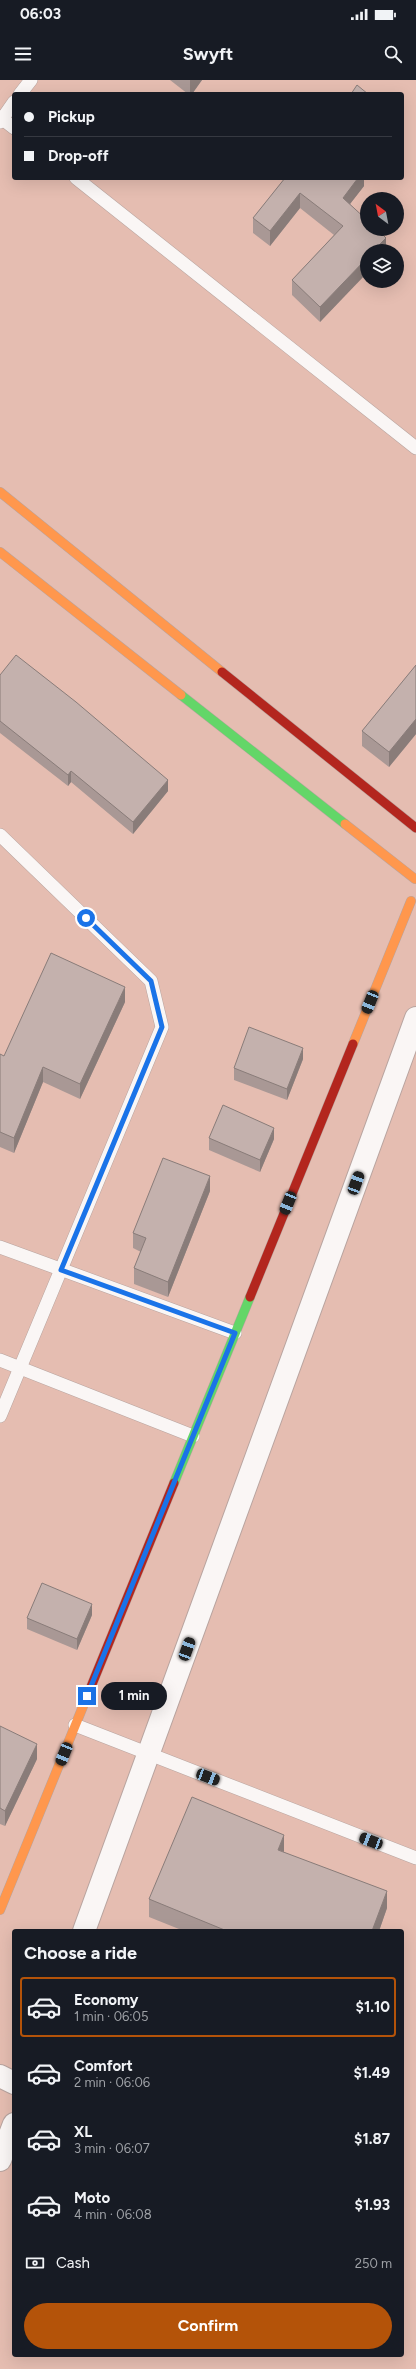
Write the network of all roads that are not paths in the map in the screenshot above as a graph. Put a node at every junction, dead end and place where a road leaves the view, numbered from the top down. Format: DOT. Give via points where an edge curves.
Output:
graph roads {
  1 [pos="31,80"];
  2 [pos="22,92"];
  3 [pos="12,104"];
  4 [pos="0,119"];
  5 [pos="12,127"];
  6 [pos="79,180"];
  7 [pos="416,448"];
  8 [pos="0,492"];
  9 [pos="0,552"];
  10 [pos="416,828"];
  11 [pos="0,835"];
  12 [pos="414,887"];
  13 [pos="415,920"];
  14 [pos="416,1018"];
  15 [pos="0,1248"];
  16 [pos="61,1270"];
  17 [pos="235,1333"];
  18 [pos="0,1360"];
  19 [pos="20,1368"];
  20 [pos="0,1416"];
  21 [pos="194,1436"];
  22 [pos="75,1725"];
  23 [pos="148,1754"];
  24 [pos="416,1858"];
  25 [pos="0,1910"];
  26 [pos="85,1929"];
  27 [pos="0,2076"];
  28 [pos="12,2082"];
  1 -- 2 [label="lane"];
  3 -- 4 [label="lane"];
  4 -- 5 [label="lane"];
  6 -- 7 [label="lane"];
  8 -- 10 [label="street"];
  9 -- 12 [label="street"];
  11 -- 16 [label="lane" via="151,981 162,1027"];
  12 -- 13 [label="street"];
  12 -- 17 [label="street"];
  14 -- 23 [label="street"];
  15 -- 16 [label="lane"];
  16 -- 17 [label="lane"];
  16 -- 19 [label="lane"];
  17 -- 21 [label="street"];
  18 -- 19 [label="lane"];
  19 -- 20 [label="lane"];
  19 -- 21 [label="lane"];
  21 -- 22 [label="street"];
  22 -- 23 [label="lane"];
  22 -- 25 [label="street"];
  23 -- 24 [label="lane"];
  23 -- 26 [label="street"];
  27 -- 28 [label="street"];
}
